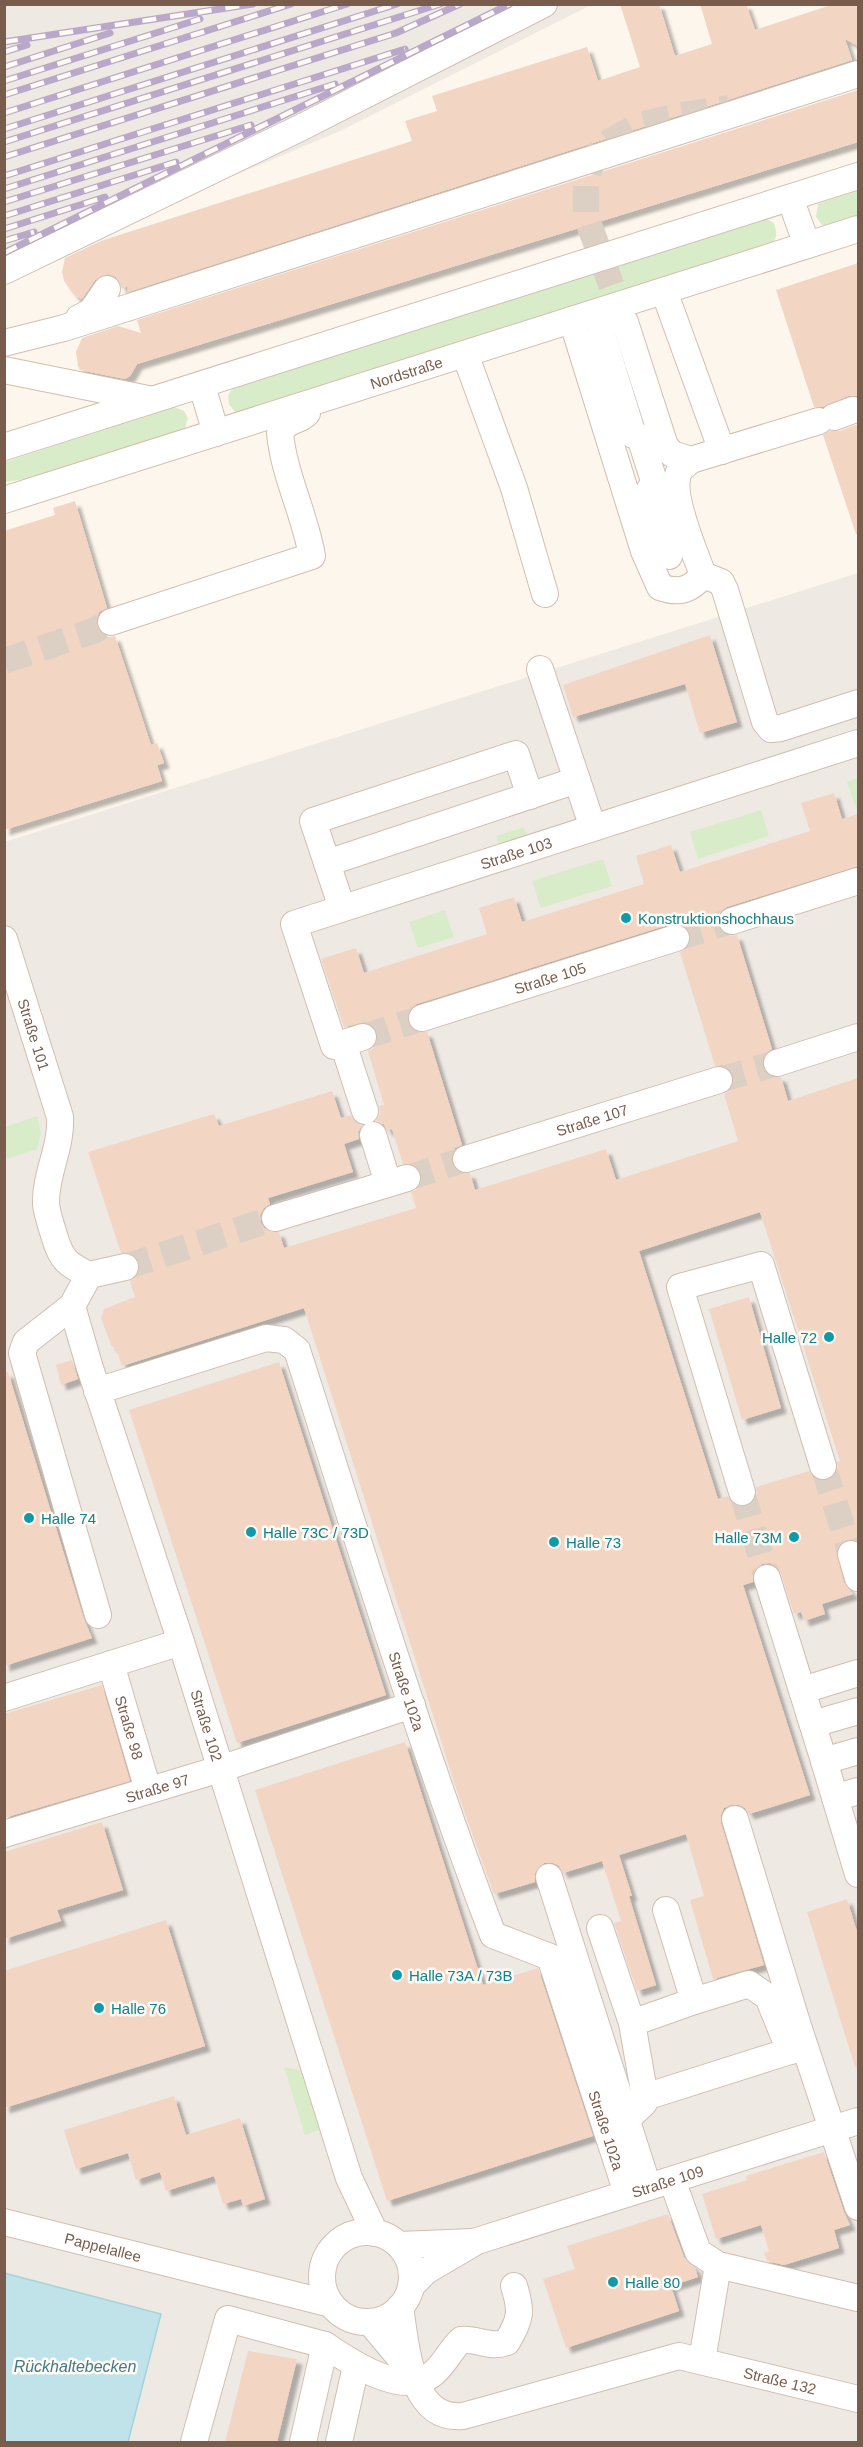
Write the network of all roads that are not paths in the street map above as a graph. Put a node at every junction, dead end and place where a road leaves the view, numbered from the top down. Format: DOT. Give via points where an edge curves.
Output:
graph roads {
  1 [pos="544,4"];
  2 [pos="858,74"];
  3 [pos="858,176"];
  4 [pos="790,198"];
  5 [pos="858,229"];
  6 [pos="807,245"];
  7 [pos="4,271"];
  8 [pos="107,289"];
  9 [pos="657,296"];
  10 [pos="620,315"];
  11 [pos="572,321"];
  12 [pos="63,328"];
  13 [pos="115,333"];
  14 [pos="4,343"];
  15 [pos="465,354"];
  16 [pos="4,370"];
  17 [pos="202,386"];
  18 [pos="157,400"];
  19 [pos="318,401"];
  20 [pos="836,416"];
  21 [pos="216,433"];
  22 [pos="4,447"];
  23 [pos="722,451"];
  24 [pos="691,460"];
  25 [pos="54,485"];
  26 [pos="4,500"];
  27 [pos="4,513"];
  28 [pos="693,545"];
  29 [pos="661,566"];
  30 [pos="703,575"];
  31 [pos="545,594"];
  32 [pos="111,622"];
  33 [pos="540,669"];
  34 [pos="858,703"];
  35 [pos="858,743"];
  36 [pos="577,780"];
  37 [pos="530,796"];
  38 [pos="593,828"];
  39 [pos="327,863"];
  40 [pos="858,881"];
  41 [pos="342,908"];
  42 [pos="732,921"];
  43 [pos="676,938"];
  44 [pos="4,939"];
  45 [pos="422,1018"];
  46 [pos="858,1037"];
  47 [pos="777,1063"];
  48 [pos="719,1080"];
  49 [pos="365,1111"];
  50 [pos="373,1135"];
  51 [pos="466,1159"];
  52 [pos="274,1218"];
  53 [pos="125,1267"];
  54 [pos="89,1275"];
  55 [pos="72,1306"];
  56 [pos="97,1391"];
  57 [pos="823,1466"];
  58 [pos="742,1492"];
  59 [pos="767,1578"];
  60 [pos="98,1615"];
  61 [pos="181,1642"];
  62 [pos="111,1664"];
  63 [pos="858,1673"];
  64 [pos="803,1690"];
  65 [pos="4,1698"];
  66 [pos="412,1705"];
  67 [pos="858,1711"];
  68 [pos="813,1724"];
  69 [pos="858,1751"];
  70 [pos="824,1761"];
  71 [pos="220,1769"];
  72 [pos="148,1790"];
  73 [pos="847,1795"];
  74 [pos="735,1819"];
  75 [pos="4,1834"];
  76 [pos="858,1874"];
  77 [pos="549,1877"];
  78 [pos="666,1910"];
  79 [pos="600,1928"];
  80 [pos="694,2001"];
  81 [pos="632,2023"];
  82 [pos="798,2041"];
  83 [pos="645,2097"];
  84 [pos="626,2120"];
  85 [pos="858,2121"];
  86 [pos="834,2128"];
  87 [pos="349,2178"];
  88 [pos="649,2187"];
  89 [pos="858,2207"];
  90 [pos="4,2222"];
  91 [pos="375,2233"];
  92 [pos="342,2240"];
  93 [pos="477,2241"];
  94 [pos="399,2245"];
  95 [pos="718,2265"];
  96 [pos="322,2271"];
  97 [pos="255,2286"];
  98 [pos="514,2286"];
  99 [pos="406,2297"];
  100 [pos="858,2298"];
  101 [pos="331,2304"];
  102 [pos="370,2322"];
  103 [pos="325,2345"];
  104 [pos="702,2361"];
  105 [pos="356,2366"];
  106 [pos="413,2376"];
  107 [pos="858,2399"];
  108 [pos="194,2442"];
  109 [pos="303,2442"];
  110 [pos="339,2442"];
  1 -- 7 [label="street" via="311,123"];
  2 -- 12 [label="street"];
  3 -- 4 [label="street"];
  4 -- 6 [label="street"];
  4 -- 17 [label="street"];
  5 -- 6 [label="street"];
  6 -- 9 [label="street, Nordstraße" via="781,254 766,267"];
  8 -- 12 [label="street" via="91,312"];
  9 -- 10 [label="street, Nordstraße"];
  9 -- 23 [label="street"];
  10 -- 11 [label="street, Nordstraße"];
  10 -- 24 [label="street" via="665,446 672,454"];
  10 -- 29 [label="street" via="602,324 601,331 633,435 640,437 655,484 650,489 667,544"];
  11 -- 15 [label="street, Nordstraße"];
  11 -- 29 [label="street" via="644,551"];
  12 -- 13 [label="street" via="106,327"];
  12 -- 14 [label="street"];
  15 -- 19 [label="street, Nordstraße"];
  15 -- 31 [label="street" via="514,488"];
  16 -- 18 [label="street"];
  17 -- 18 [label="street"];
  17 -- 21 [label="street"];
  18 -- 22 [label="street"];
  19 -- 21 [label="street, Nordstraße"];
  19 -- 32 [label="street" via="304,416 289,421 280,433 282,454 309,534 312,556"];
  20 -- 23 [label="street"];
  21 -- 25 [label="street, Nordstraße"];
  23 -- 24 [label="street"];
  24 -- 28 [label="street" via="680,470 677,482"];
  25 -- 26 [label="street, Nordstraße"];
  25 -- 27 [label="street"];
  28 -- 29 [label="street"];
  28 -- 30 [label="street"];
  29 -- 30 [label="street" via="660,587 671,591 693,586"];
  30 -- 34 [label="street" via="721,582 725,590 765,722 771,729"];
  33 -- 36 [label="street"];
  35 -- 38 [label="street, Straße 103"];
  36 -- 37 [label="street"];
  36 -- 38 [label="street"];
  37 -- 39 [label="street"];
  37 -- 39 [label="street" via="516,754 313,820"];
  38 -- 41 [label="street, Straße 103"];
  39 -- 41 [label="street"];
  40 -- 42 [label="street"];
  41 -- 49 [label="street, Straße 103" via="294,924 347,1042"];
  43 -- 45 [label="street, Straße 105"];
  44 -- 54 [label="street, Straße 101" via="58,1108 61,1131 46,1203 56,1243 68,1264"];
  46 -- 47 [label="street"];
  48 -- 51 [label="street, Straße 107"];
  50 -- 52 [label="street" via="398,1180"];
  53 -- 54 [label="street"];
  54 -- 55 [label="street"];
  55 -- 56 [label="street, Straße 102"];
  55 -- 60 [label="street" via="26,1342 22,1353"];
  56 -- 61 [label="street, Straße 102"];
  56 -- 66 [label="street, Straße 102a" via="266,1338 284,1340 297,1350"];
  57 -- 58 [label="street" via="761,1265 680,1287"];
  59 -- 64 [label="street"];
  61 -- 62 [label="street"];
  61 -- 71 [label="street, Straße 102"];
  62 -- 65 [label="street"];
  62 -- 72 [label="street, Straße 98"];
  63 -- 64 [label="street"];
  64 -- 68 [label="street"];
  66 -- 71 [label="street, Straße 97"];
  66 -- 88 [label="street, Straße 102a" via="493,1935 550,1957"];
  67 -- 68 [label="street"];
  68 -- 70 [label="street"];
  69 -- 70 [label="street"];
  70 -- 73 [label="street"];
  71 -- 72 [label="street, Straße 97"];
  71 -- 87 [label="street, Straße 102"];
  72 -- 75 [label="street, Straße 97"];
  73 -- 76 [label="street"];
  74 -- 82 [label="street"];
  77 -- 84 [label="street"];
  78 -- 80 [label="street"];
  79 -- 81 [label="street"];
  80 -- 81 [label="street"];
  80 -- 82 [label="street" via="749,1984 768,1998"];
  81 -- 83 [label="street"];
  82 -- 83 [label="street"];
  82 -- 86 [label="street"];
  83 -- 84 [label="street" via="644,2103"];
  84 -- 88 [label="street"];
  85 -- 86 [label="street, Straße 109"];
  86 -- 88 [label="street, Straße 109"];
  86 -- 89 [label="street"];
  87 -- 91 [label="street, Straße 102"];
  87 -- 92 [label="street, Straße 102"];
  88 -- 93 [label="street, Straße 109"];
  88 -- 95 [label="street" via="698,2252"];
  90 -- 97 [label="street, Pappelallee"];
  91 -- 92 [label="street" via="357,2233"];
  91 -- 94 [label="street"];
  92 -- 96 [label="street" via="330,2250"];
  93 -- 94 [label="street"];
  93 -- 99 [label="street" via="426,2271"];
  94 -- 99 [label="street" via="411,2265"];
  95 -- 100 [label="street"];
  95 -- 104 [label="street"];
  96 -- 97 [label="street"];
  96 -- 101 [label="street"];
  97 -- 101 [label="street, Pappelallee"];
  98 -- 106 [label="street" via="521,2308 507,2342 498,2346 461,2340 439,2368 424,2379"];
  99 -- 102 [label="street" via="384,2319"];
  99 -- 106 [label="street"];
  101 -- 102 [label="street" via="349,2318"];
  102 -- 106 [label="street, Straße 132"];
  103 -- 105 [label="street"];
  103 -- 108 [label="street" via="228,2319"];
  103 -- 109 [label="street"];
  104 -- 106 [label="street, Straße 132" via="679,2356 453,2417 434,2410"];
  104 -- 107 [label="street, Straße 132"];
  105 -- 106 [label="street" via="405,2383"];
  105 -- 110 [label="street"];
}
